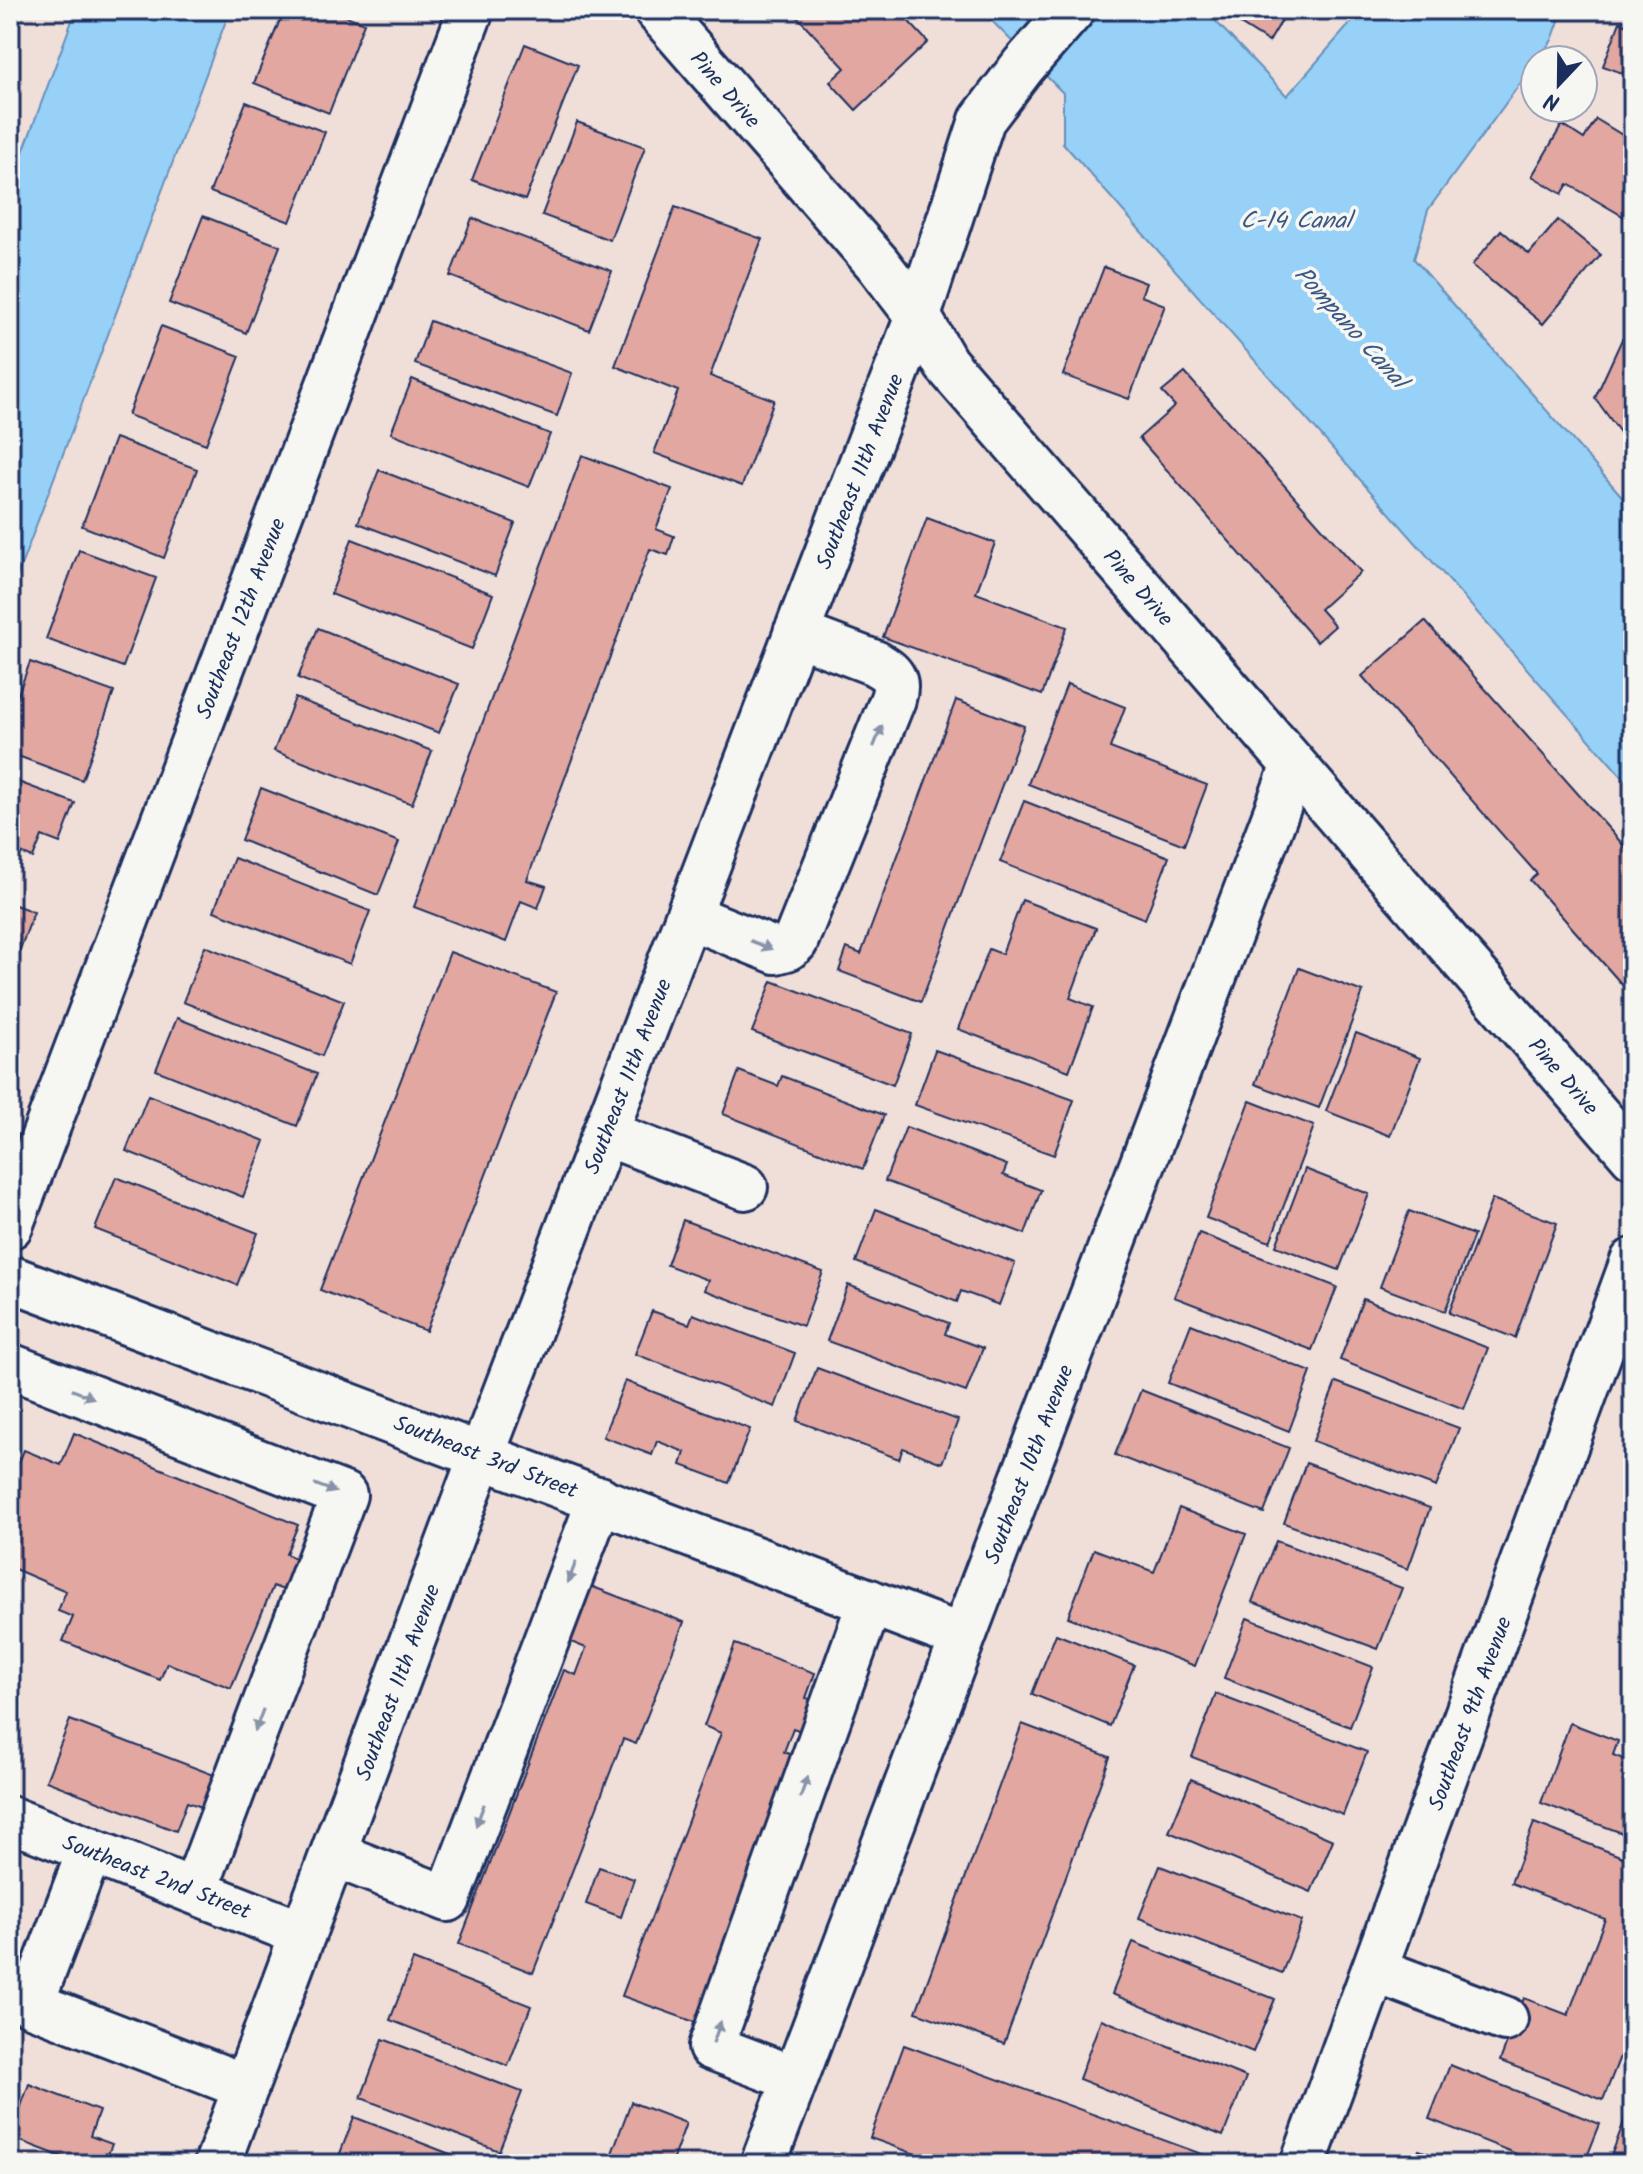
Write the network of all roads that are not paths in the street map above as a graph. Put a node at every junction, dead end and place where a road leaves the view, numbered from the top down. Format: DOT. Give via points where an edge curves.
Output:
graph roads {
  1 [pos="471,10"];
  2 [pos="657,10"];
  3 [pos="1072,10"];
  4 [pos="918,316"];
  5 [pos="796,633"];
  6 [pos="1294,765"];
  7 [pos="689,916"];
  8 [pos="605,1133"];
  9 [pos="1633,1156"];
  10 [pos="745,1187"];
  11 [pos="10,1226"];
  12 [pos="1633,1261"];
  13 [pos="10,1278"];
  14 [pos="10,1366"];
  15 [pos="482,1454"];
  16 [pos="600,1499"];
  17 [pos="870,1602"];
  18 [pos="962,1637"];
  19 [pos="10,1819"];
  20 [pos="90,1850"];
  21 [pos="333,1854"];
  22 [pos="195,1890"];
  23 [pos="303,1934"];
  24 [pos="1375,1970"];
  25 [pos="1505,2019"];
  26 [pos="795,2079"];
  27 [pos="246,2087"];
  28 [pos="217,2164"];
  29 [pos="763,2164"];
  30 [pos="1303,2164"];
  1 -- 11 [label="street, Southeast 12th Avenue"];
  2 -- 4 [label="street, Pine Drive"];
  3 -- 4 [label="street, Southeast 11th Avenue" via="982,120"];
  4 -- 5 [label="street, Southeast 11th Avenue"];
  4 -- 6 [label="street, Pine Drive" via="946,364"];
  5 -- 7 [label="street, Southeast 11th Avenue"];
  7 -- 5 [label="street, one-way" via="776,951 795,942 893,699 896,688 887,670"];
  6 -- 9 [label="street, Pine Drive"];
  6 -- 18 [label="street, Southeast 10th Avenue"];
  7 -- 8 [label="street, Southeast 11th Avenue"];
  8 -- 10 [label="street"];
  8 -- 15 [label="street, Southeast 11th Avenue"];
  12 -- 24 [label="street, Southeast 9th Avenue"];
  13 -- 15 [label="street, Southeast 3rd Street"];
  14 -- 22 [label="street, one-way" via="344,1495"];
  15 -- 16 [label="street, Southeast 3rd Street"];
  15 -- 21 [label="street, Southeast 11th Avenue"];
  16 -- 17 [label="street, Southeast 3rd Street"];
  16 -- 21 [label="street, one-way" via="448,1899"];
  17 -- 18 [label="street, Southeast 3rd Street"];
  26 -- 17 [label="street, one-way" via="711,2047"];
  18 -- 26 [label="street, Southeast 10th Avenue"];
  19 -- 20 [label="street, Southeast 2nd Street"];
  20 -- 22 [label="street, Southeast 2nd Street"];
  20 -- 27 [label="street" via="31,2004"];
  21 -- 23 [label="street, Southeast 11th Avenue"];
  22 -- 23 [label="street, Southeast 2nd Street"];
  23 -- 27 [label="street, Southeast 11th Avenue"];
  24 -- 25 [label="street"];
  24 -- 30 [label="street, Southeast 9th Avenue"];
  26 -- 29 [label="street, Southeast 10th Avenue"];
  27 -- 28 [label="street, Southeast 11th Avenue"];
}
